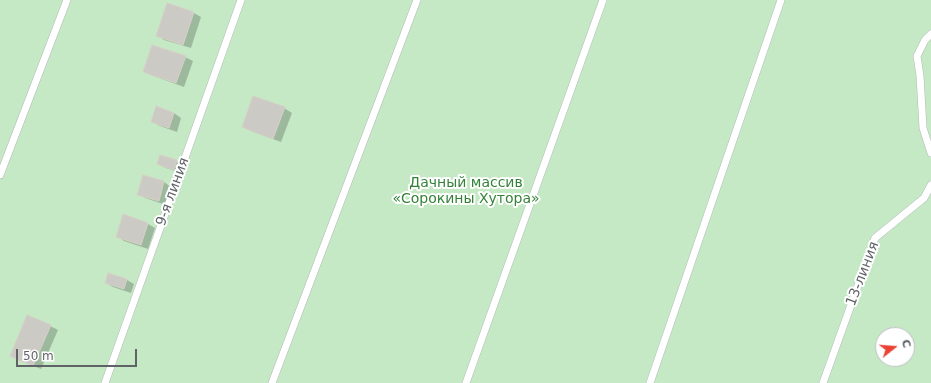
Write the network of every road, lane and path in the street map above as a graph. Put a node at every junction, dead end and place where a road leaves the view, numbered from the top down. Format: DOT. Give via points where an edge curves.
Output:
graph roads {
  1 [pos="67,0"];
  2 [pos="241,0"];
  3 [pos="417,0"];
  4 [pos="603,0"];
  5 [pos="782,0"];
  6 [pos="931,34"];
  7 [pos="931,153"];
  8 [pos="0,175"];
  9 [pos="931,185"];
  10 [pos="105,383"];
  11 [pos="272,383"];
  12 [pos="466,383"];
  13 [pos="650,383"];
  14 [pos="823,383"];
  1 -- 8 [label="lane"];
  2 -- 10 [label="lane, 9-я линия"];
  3 -- 11 [label="lane"];
  4 -- 12 [label="lane"];
  5 -- 13 [label="lane"];
  6 -- 7 [label="lane" via="917,56 923,128"];
  9 -- 14 [label="lane, 13-линия" via="924,198 875,238"];
}
